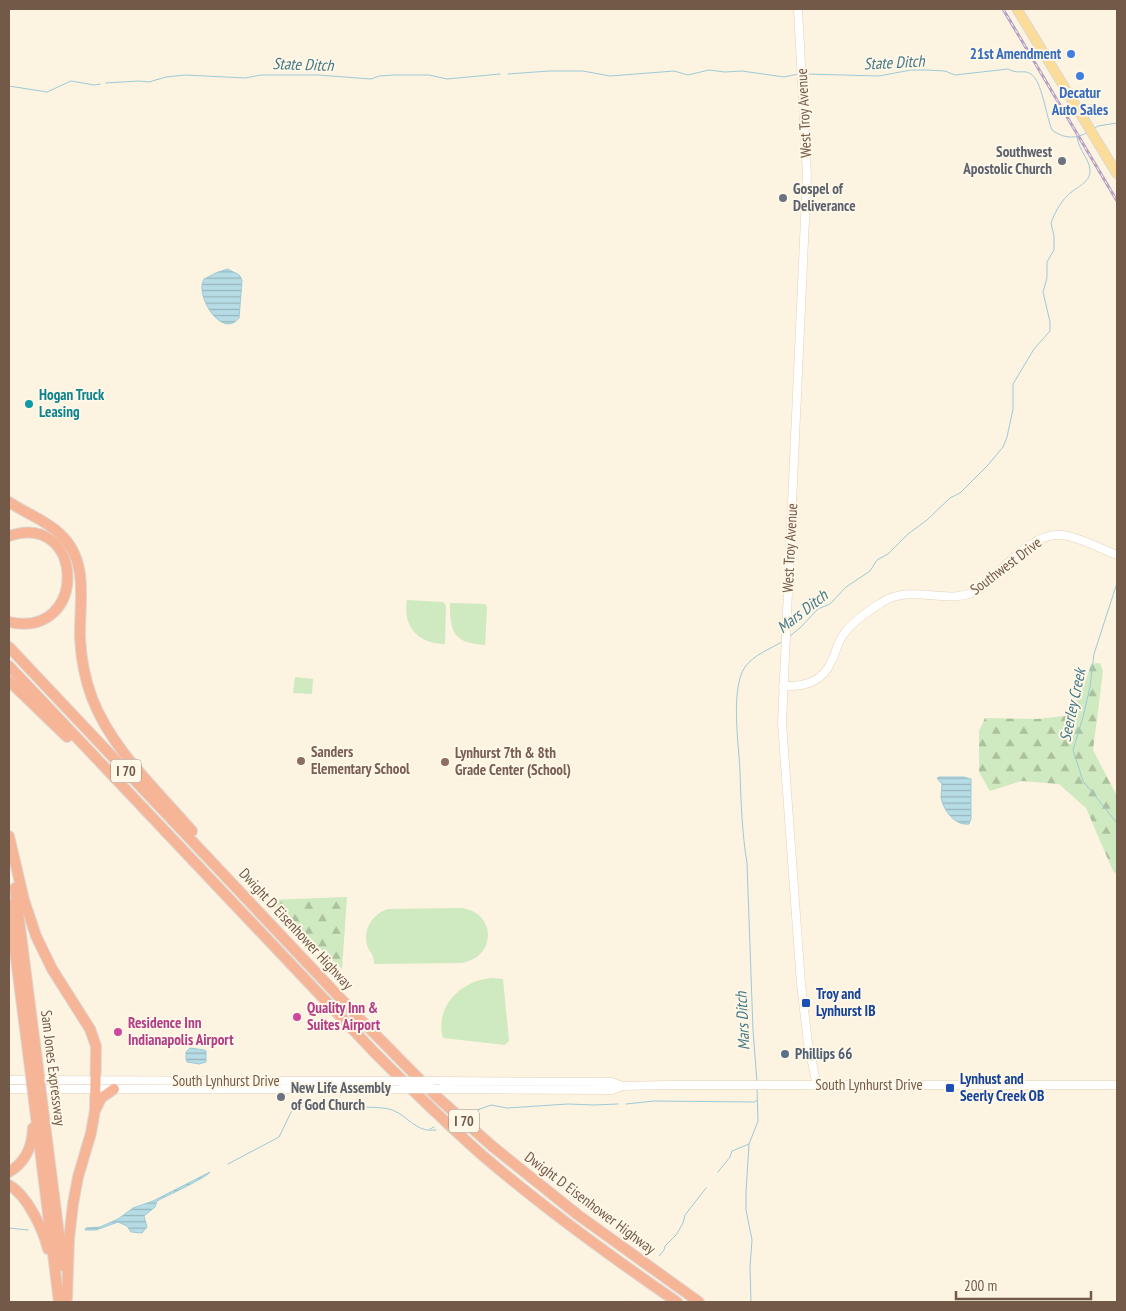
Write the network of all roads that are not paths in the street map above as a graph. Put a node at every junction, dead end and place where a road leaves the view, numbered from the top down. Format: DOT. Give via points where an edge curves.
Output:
graph roads {
  1 [pos="798,9"];
  2 [pos="1017,9"];
  3 [pos="1117,174"];
  4 [pos="9,502"];
  5 [pos="9,536"];
  6 [pos="1117,555"];
  7 [pos="9,622"];
  8 [pos="9,647"];
  9 [pos="9,666"];
  10 [pos="9,681"];
  11 [pos="783,686"];
  12 [pos="146,812"];
  13 [pos="9,837"];
  14 [pos="243,895"];
  15 [pos="9,904"];
  16 [pos="34,1068"];
  17 [pos="9,1080"];
  18 [pos="94,1084"];
  19 [pos="1117,1085"];
  20 [pos="622,1086"];
  21 [pos="817,1086"];
  22 [pos="9,1089"];
  23 [pos="114,1089"];
  24 [pos="38,1101"];
  25 [pos="96,1110"];
  26 [pos="9,1172"];
  27 [pos="9,1185"];
  28 [pos="57,1287"];
  29 [pos="65,1301"];
  30 [pos="677,1302"];
  31 [pos="699,1302"];
  1 -- 11 [label="main road, West Troy Avenue" via="807,175"];
  2 -- 3 [label="main road"];
  4 -- 14 [label="highway" via="55,529 75,555 81,580 82,662 89,690 106,727"];
  5 -- 7 [label="highway" via="28,533 50,540 62,554 69,574 65,596 54,611 31,623"];
  6 -- 11 [label="main road, Southwest Drive" via="1066,536 1041,537 971,594 955,597 909,593 882,601 846,631 829,667 821,676 804,685"];
  8 -- 14 [label="highway, Dwight D Eisenhower Highway / I 70"];
  9 -- 12 [label="highway, Dwight D Eisenhower Highway / I 70"];
  10 -- 12 [label="highway" via="120,792"];
  11 -- 21 [label="main road, West Troy Avenue" via="782,723 801,984"];
  12 -- 30 [label="highway, Dwight D Eisenhower Highway / I 70" via="368,1046 438,1115 546,1208"];
  13 -- 16 [label="highway, Sam Jones Expressway"];
  13 -- 18 [label="highway" via="36,936 94,1038"];
  14 -- 31 [label="highway, Dwight D Eisenhower Highway / I 70" via="407,1067 492,1146 578,1216"];
  15 -- 16 [label="highway, Sam Jones Expressway"];
  16 -- 24 [label="highway, Sam Jones Expressway, bridge"];
  17 -- 18 [label="main road, South Lynhurst Drive"];
  18 -- 20 [label="main road, South Lynhurst Drive, bridge" via="432,1081 612,1082"];
  18 -- 22 [label="main road, South Lynhurst Drive"];
  18 -- 23 [label="main road, South Lynhurst Drive"];
  18 -- 25 [label="highway"];
  19 -- 21 [label="main road, South Lynhurst Drive"];
  20 -- 21 [label="main road, South Lynhurst Drive"];
  20 -- 23 [label="main road, South Lynhurst Drive, bridge" via="612,1090"];
  23 -- 25 [label="highway" via="101,1098"];
  24 -- 26 [label="highway" via="31,1147 24,1160"];
  24 -- 28 [label="highway, Sam Jones Expressway"];
  24 -- 29 [label="highway, Sam Jones Expressway"];
  25 -- 29 [label="highway" via="73,1204"];
  27 -- 28 [label="highway" via="19,1192 38,1224"];
  28 -- 29 [label="highway, Sam Jones Expressway"];
}
